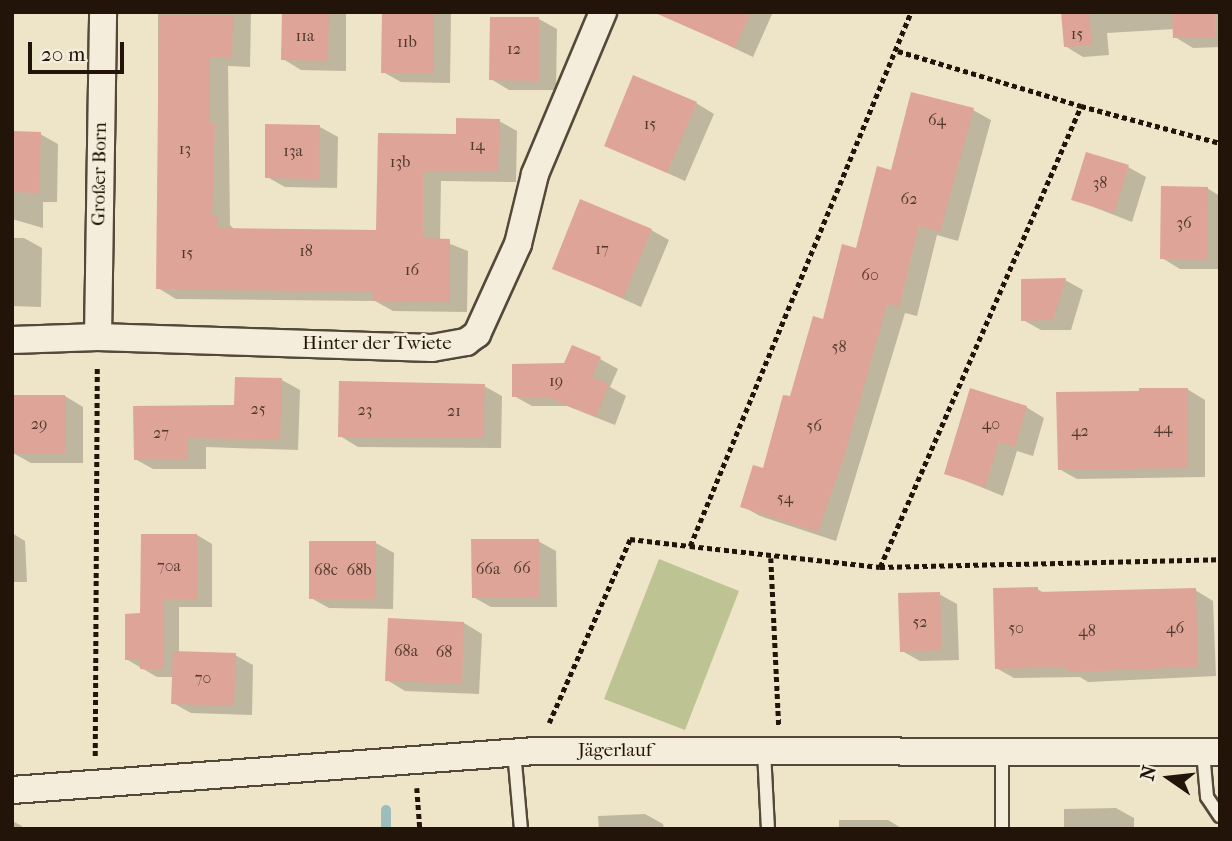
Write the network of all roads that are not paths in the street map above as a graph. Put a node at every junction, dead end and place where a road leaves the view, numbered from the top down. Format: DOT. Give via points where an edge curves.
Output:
graph roads {
  1 [pos="103,12"];
  2 [pos="603,12"];
  3 [pos="98,337"];
  4 [pos="12,340"];
  5 [pos="524,751"];
  6 [pos="772,752"];
  7 [pos="1002,752"];
  8 [pos="1211,752"];
  9 [pos="12,790"];
  10 [pos="1220,816"];
  11 [pos="521,829"];
  12 [pos="768,829"];
  13 [pos="1002,829"];
  1 -- 3 [label="street, Großer Born"];
  2 -- 3 [label="street, Hinter der Twiete" via="536,174 518,244 477,334 467,342 432,348"];
  3 -- 4 [label="street, Hinter der Twiete"];
  5 -- 6 [label="street, Jägerlauf"];
  5 -- 9 [label="street, Jägerlauf"];
  5 -- 11 [label="lane"];
  6 -- 7 [label="street, Jägerlauf"];
  6 -- 12 [label="lane"];
  7 -- 8 [label="street, Jägerlauf"];
  7 -- 13 [label="lane"];
  8 -- 10 [label="lane" via="1207,797"];
}
